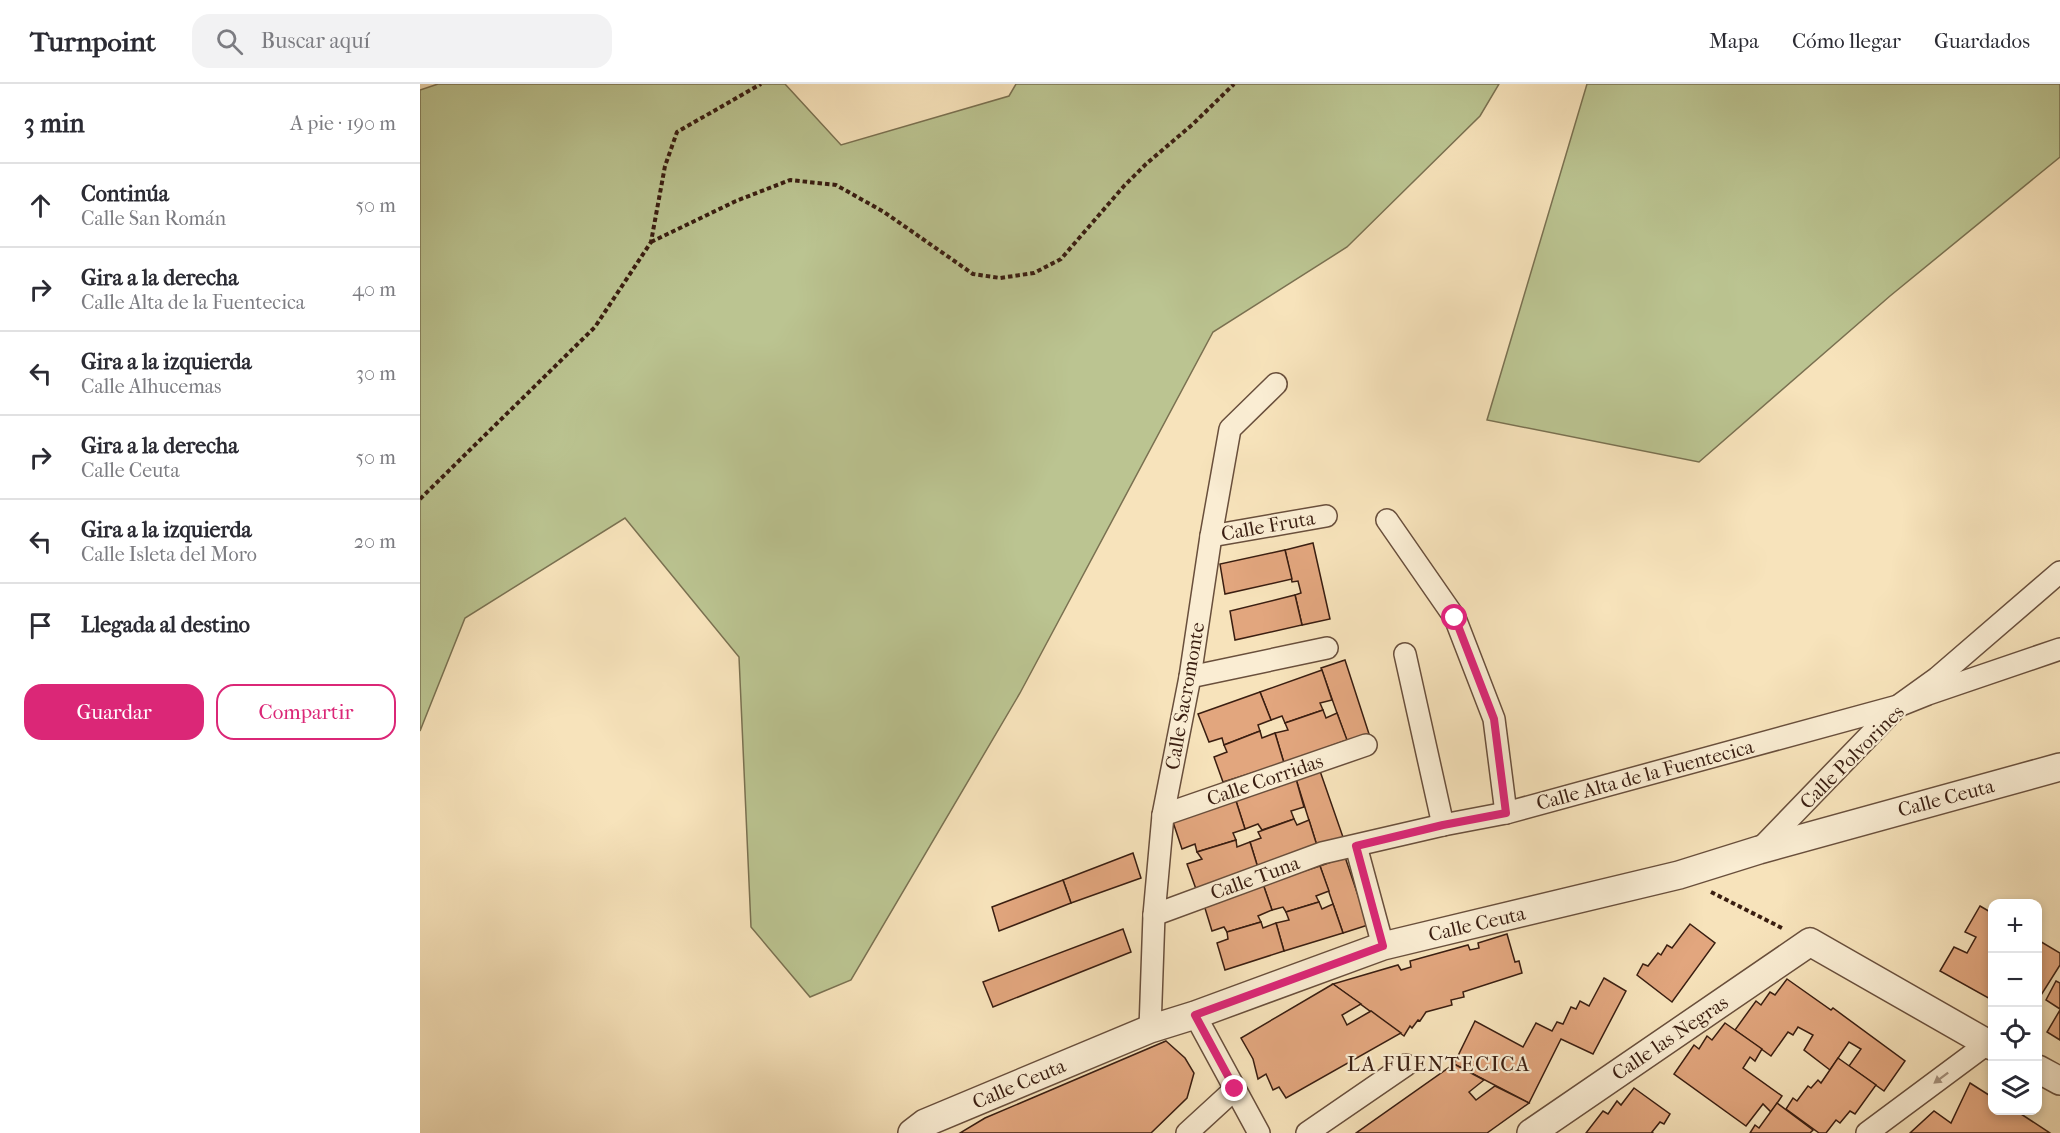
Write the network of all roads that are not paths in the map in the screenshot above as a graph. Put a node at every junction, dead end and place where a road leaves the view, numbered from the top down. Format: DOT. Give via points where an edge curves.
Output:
graph roads {
  1 [pos="1276,384"];
  2 [pos="1326,516"];
  3 [pos="1388,520"];
  4 [pos="1211,536"];
  5 [pos="2060,572"];
  6 [pos="1327,648"];
  7 [pos="2060,649"];
  8 [pos="1405,654"];
  9 [pos="1190,677"];
  10 [pos="1898,706"];
  11 [pos="1366,745"];
  12 [pos="2060,767"];
  13 [pos="1506,813"];
  14 [pos="1163,815"];
  15 [pos="1443,825"];
  16 [pos="1356,846"];
  17 [pos="1759,850"];
  18 [pos="1154,915"];
  19 [pos="1383,946"];
  20 [pos="1195,1015"];
  21 [pos="1150,1029"];
  22 [pos="1988,1043"];
  23 [pos="1988,1045"];
  24 [pos="1406,1065"];
  25 [pos="2042,1072"];
  26 [pos="2060,1081"];
  27 [pos="1235,1089"];
  28 [pos="912,1133"];
  29 [pos="1187,1133"];
  30 [pos="1259,1133"];
  31 [pos="1307,1133"];
  32 [pos="1531,1133"];
  33 [pos="1867,1133"];
  1 -- 4 [label="street, Calle Sacromonte" via="1230,429"];
  2 -- 4 [label="street, Calle Fruta"];
  3 -- 13 [label="street" via="1455,618 1494,719"];
  4 -- 9 [label="street, Calle Sacromonte"];
  5 -- 10 [label="street" via="1937,678"];
  6 -- 9 [label="street"];
  7 -- 10 [label="street, Calle Polvorines"];
  8 -- 15 [label="street"];
  9 -- 14 [label="street, Calle Sacromonte"];
  10 -- 13 [label="street, Calle Alta de la Fuentecica"];
  10 -- 17 [label="street, Calle Polvorines"];
  11 -- 14 [label="street, Calle Corridas"];
  12 -- 17 [label="street, Calle Ceuta"];
  13 -- 15 [label="street, Calle Alta de la Fuentecica"];
  14 -- 18 [label="street, Calle Sacromonte"];
  15 -- 16 [label="street, Calle Alta de la Fuentecica"];
  16 -- 18 [label="street, Calle Tuna" via="1322,854"];
  16 -- 19 [label="street"];
  17 -- 19 [label="street, Calle Ceuta" via="1679,875"];
  18 -- 21 [label="street, Calle Sacromonte"];
  19 -- 20 [label="street, Calle Ceuta"];
  20 -- 21 [label="street, Calle Ceuta"];
  20 -- 27 [label="street"];
  21 -- 28 [label="street, Calle Ceuta" via="925,1123"];
  22 -- 32 [label="street, Calle las Negras" via="1810,942"];
  23 -- 33 [label="street, one-way"];
  24 -- 31 [label="street"];
  25 -- 26 [label="street"];
  27 -- 29 [label="street"];
  27 -- 30 [label="street"];
}
